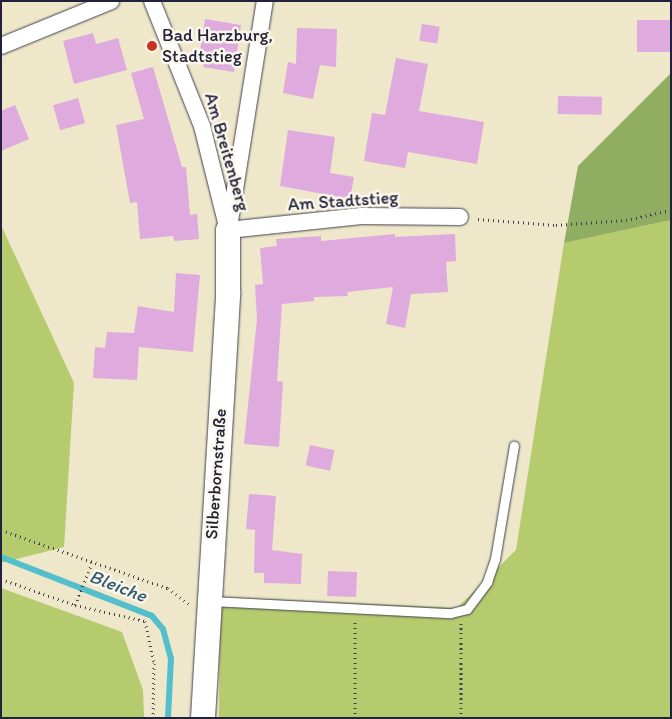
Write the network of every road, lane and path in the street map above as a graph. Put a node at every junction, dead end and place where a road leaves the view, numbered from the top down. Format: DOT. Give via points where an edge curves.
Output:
graph roads {
  1 [pos="111,1"];
  2 [pos="152,1"];
  3 [pos="265,1"];
  4 [pos="1,46"];
  5 [pos="671,210"];
  6 [pos="460,217"];
  7 [pos="228,230"];
  8 [pos="514,446"];
  9 [pos="1,530"];
  10 [pos="92,563"];
  11 [pos="1,579"];
  12 [pos="75,605"];
  13 [pos="355,608"];
  14 [pos="207,612"];
  15 [pos="461,612"];
  16 [pos="153,718"];
  17 [pos="203,718"];
  18 [pos="355,718"];
  19 [pos="461,718"];
  1 -- 4 [label="street"];
  2 -- 7 [label="street, Am Breitenberg" via="202,126"];
  3 -- 7 [label="street"];
  5 -- 6 [label="path" via="626,220 556,225"];
  6 -- 7 [label="street, Am Stadtstieg" via="361,216"];
  7 -- 14 [label="street, Silberbornstraße" via="228,292"];
  8 -- 15 [label="lane" via="496,559 478,598"];
  9 -- 10 [label="path"];
  10 -- 12 [label="path"];
  10 -- 14 [label="path" via="154,583"];
  11 -- 12 [label="path"];
  12 -- 16 [label="path" via="145,622 154,663"];
  13 -- 14 [label="lane"];
  13 -- 15 [label="lane"];
  13 -- 18 [label="path"];
  14 -- 17 [label="street, Silberbornstraße"];
  15 -- 19 [label="path"];
}
